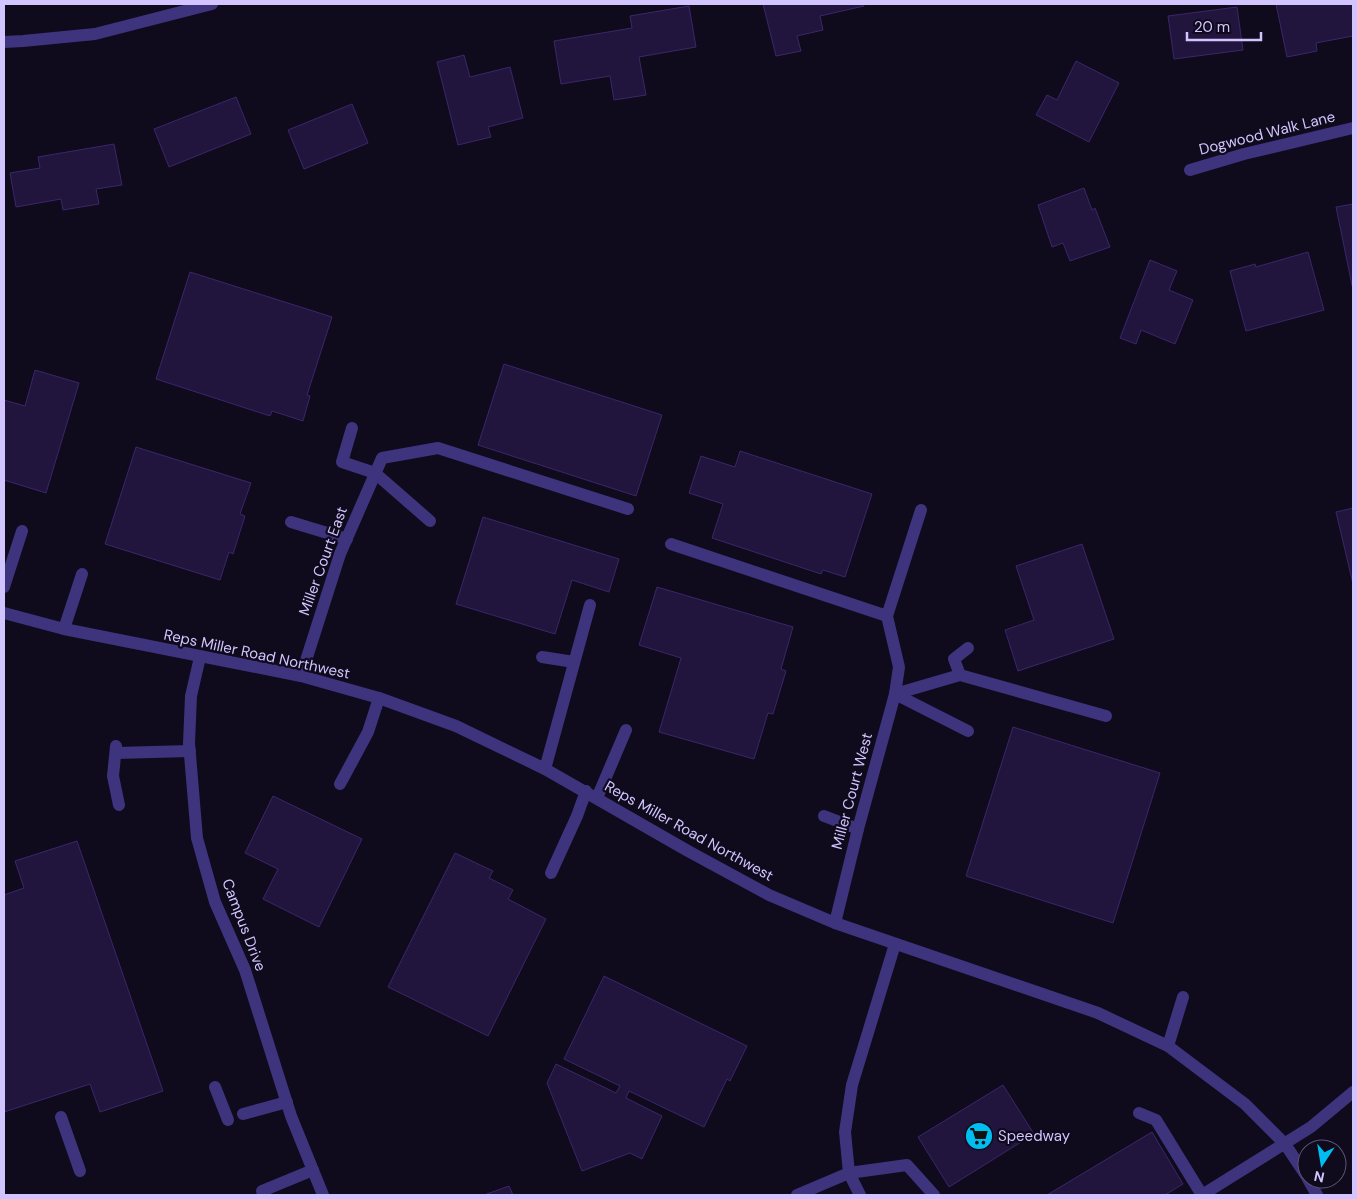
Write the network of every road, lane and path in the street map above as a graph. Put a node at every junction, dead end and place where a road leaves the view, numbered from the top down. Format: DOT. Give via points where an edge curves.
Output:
graph roads {
  1 [pos="212,4"];
  2 [pos="4,42"];
  3 [pos="1353,128"];
  4 [pos="1190,170"];
  5 [pos="352,428"];
  6 [pos="375,473"];
  7 [pos="628,509"];
  8 [pos="921,510"];
  9 [pos="430,521"];
  10 [pos="292,522"];
  11 [pos="22,531"];
  12 [pos="347,539"];
  13 [pos="671,544"];
  14 [pos="82,574"];
  15 [pos="4,587"];
  16 [pos="590,605"];
  17 [pos="4,613"];
  18 [pos="887,616"];
  19 [pos="64,629"];
  20 [pos="968,648"];
  21 [pos="542,656"];
  22 [pos="200,657"];
  23 [pos="574,662"];
  24 [pos="960,674"];
  25 [pos="301,676"];
  26 [pos="895,694"];
  27 [pos="379,698"];
  28 [pos="1106,716"];
  29 [pos="626,730"];
  30 [pos="968,731"];
  31 [pos="190,751"];
  32 [pos="545,769"];
  33 [pos="340,784"];
  34 [pos="592,794"];
  35 [pos="119,806"];
  36 [pos="824,816"];
  37 [pos="858,829"];
  38 [pos="550,872"];
  39 [pos="834,923"];
  40 [pos="895,944"];
  41 [pos="1183,997"];
  42 [pos="1168,1046"];
  43 [pos="215,1087"];
  44 [pos="1353,1092"];
  45 [pos="287,1102"];
  46 [pos="1139,1113"];
  47 [pos="243,1114"];
  48 [pos="61,1117"];
  49 [pos="228,1120"];
  50 [pos="1285,1144"];
  51 [pos="1297,1162"];
  52 [pos="313,1170"];
  53 [pos="80,1171"];
  54 [pos="849,1173"];
  55 [pos="262,1191"];
  56 [pos="324,1195"];
  57 [pos="797,1195"];
  58 [pos="860,1195"];
  59 [pos="934,1195"];
  60 [pos="1202,1195"];
  1 -- 2 [label="street" via="95,34"];
  3 -- 4 [label="street, Dogwood Walk Lane"];
  5 -- 6 [label="street" via="342,462"];
  6 -- 7 [label="street, Miller Court East" via="382,458 438,448"];
  6 -- 9 [label="street"];
  6 -- 12 [label="street, Miller Court East"];
  8 -- 18 [label="street"];
  10 -- 12 [label="street"];
  11 -- 15 [label="street"];
  12 -- 25 [label="street, Miller Court East"];
  13 -- 18 [label="street"];
  14 -- 19 [label="street"];
  16 -- 23 [label="street"];
  17 -- 19 [label="street, Reps Miller Road Northwest"];
  18 -- 26 [label="street, Miller Court West" via="899,668"];
  19 -- 22 [label="street, Reps Miller Road Northwest"];
  20 -- 24 [label="street" via="954,660"];
  21 -- 23 [label="street"];
  22 -- 25 [label="street, Reps Miller Road Northwest"];
  22 -- 31 [label="street, Campus Drive" via="191,696"];
  23 -- 32 [label="street"];
  24 -- 26 [label="street"];
  24 -- 28 [label="street"];
  25 -- 27 [label="street, Reps Miller Road Northwest"];
  26 -- 30 [label="street"];
  26 -- 37 [label="street, Miller Court West"];
  27 -- 32 [label="street, Reps Miller Road Northwest" via="456,726"];
  27 -- 33 [label="street" via="368,732"];
  29 -- 34 [label="street"];
  31 -- 35 [label="street" via="116,750 113,776"];
  31 -- 45 [label="street, Campus Drive" via="197,838 215,902 244,970"];
  32 -- 34 [label="street, Reps Miller Road Northwest"];
  34 -- 38 [label="street" via="577,816"];
  34 -- 39 [label="street, Reps Miller Road Northwest" via="769,895"];
  36 -- 37 [label="street"];
  37 -- 39 [label="street, Miller Court West"];
  39 -- 40 [label="street, Reps Miller Road Northwest"];
  40 -- 42 [label="street, Reps Miller Road Northwest" via="1098,1013"];
  40 -- 54 [label="street" via="852,1084 845,1132"];
  41 -- 42 [label="street"];
  42 -- 50 [label="street, Reps Miller Road Northwest" via="1245,1104"];
  43 -- 49 [label="street"];
  44 -- 50 [label="street"];
  45 -- 47 [label="street"];
  45 -- 52 [label="street, Campus Drive"];
  46 -- 60 [label="street" via="1156,1120"];
  48 -- 53 [label="street"];
  50 -- 51 [label="street, Reps Miller Road Northwest"];
  50 -- 60 [label="street"];
  52 -- 55 [label="street"];
  52 -- 56 [label="street, Campus Drive"];
  54 -- 57 [label="street"];
  54 -- 58 [label="street"];
  54 -- 59 [label="street" via="907,1165"];
}
